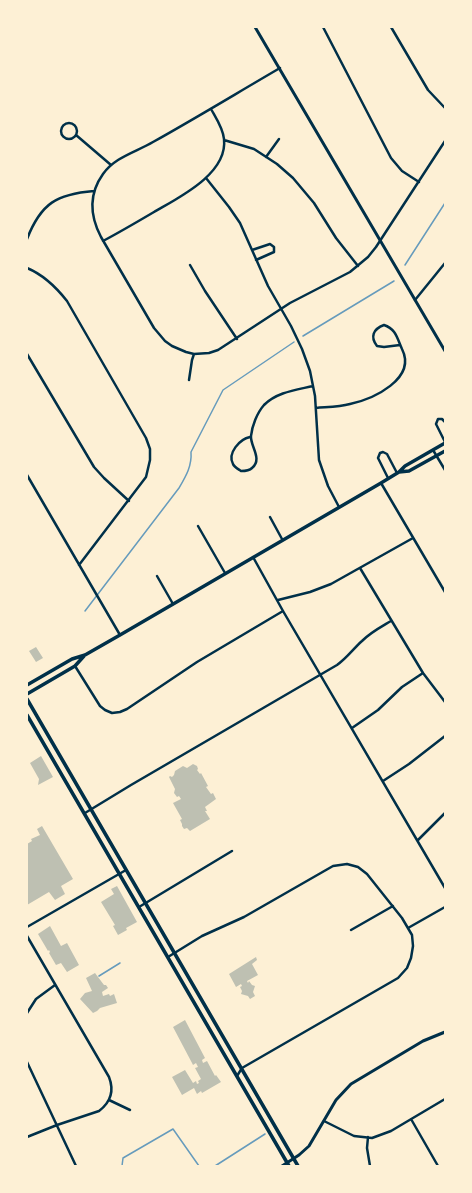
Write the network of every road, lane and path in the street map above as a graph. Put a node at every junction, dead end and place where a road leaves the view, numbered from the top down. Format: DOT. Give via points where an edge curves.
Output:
graph roads {
  1 [pos="255,27"];
  2 [pos="323,27"];
  3 [pos="391,27"];
  4 [pos="280,68"];
  5 [pos="445,108"];
  6 [pos="211,109"];
  7 [pos="76,135"];
  8 [pos="279,139"];
  9 [pos="224,140"];
  10 [pos="445,141"];
  11 [pos="266,157"];
  12 [pos="111,165"];
  13 [pos="206,178"];
  14 [pos="419,182"];
  15 [pos="94,191"];
  16 [pos="27,239"];
  17 [pos="103,241"];
  18 [pos="380,241"];
  19 [pos="252,250"];
  20 [pos="256,260"];
  21 [pos="445,263"];
  22 [pos="190,265"];
  23 [pos="358,266"];
  24 [pos="27,268"];
  25 [pos="415,300"];
  26 [pos="281,309"];
  27 [pos="237,339"];
  28 [pos="400,345"];
  29 [pos="445,351"];
  30 [pos="27,354"];
  31 [pos="194,354"];
  32 [pos="189,380"];
  33 [pos="313,386"];
  34 [pos="316,408"];
  35 [pos="445,422"];
  36 [pos="250,437"];
  37 [pos="445,443"];
  38 [pos="433,450"];
  39 [pos="445,451"];
  40 [pos="437,456"];
  41 [pos="445,470"];
  42 [pos="398,473"];
  43 [pos="27,475"];
  44 [pos="388,478"];
  45 [pos="381,483"];
  46 [pos="129,501"];
  47 [pos="339,507"];
  48 [pos="270,517"];
  49 [pos="198,526"];
  50 [pos="413,538"];
  51 [pos="282,539"];
  52 [pos="253,557"];
  53 [pos="79,565"];
  54 [pos="360,568"];
  55 [pos="225,573"];
  56 [pos="157,576"];
  57 [pos="445,592"];
  58 [pos="278,600"];
  59 [pos="173,604"];
  60 [pos="283,611"];
  61 [pos="391,621"];
  62 [pos="120,635"];
  63 [pos="85,655"];
  64 [pos="75,666"];
  65 [pos="423,673"];
  66 [pos="321,675"];
  67 [pos="27,685"];
  68 [pos="27,694"];
  69 [pos="27,699"];
  70 [pos="445,702"];
  71 [pos="27,715"];
  72 [pos="352,728"];
  73 [pos="445,736"];
  74 [pos="383,781"];
  75 [pos="91,809"];
  76 [pos="85,813"];
  77 [pos="445,813"];
  78 [pos="418,840"];
  79 [pos="232,851"];
  80 [pos="126,870"];
  81 [pos="120,873"];
  82 [pos="445,888"];
  83 [pos="146,904"];
  84 [pos="393,906"];
  85 [pos="445,906"];
  86 [pos="139,907"];
  87 [pos="27,927"];
  88 [pos="408,928"];
  89 [pos="351,930"];
  90 [pos="27,936"];
  91 [pos="175,952"];
  92 [pos="168,957"];
  93 [pos="55,985"];
  94 [pos="27,1013"];
  95 [pos="445,1032"];
  96 [pos="27,1062"];
  97 [pos="242,1068"];
  98 [pos="237,1076"];
  99 [pos="445,1099"];
  100 [pos="109,1100"];
  101 [pos="261,1101"];
  102 [pos="254,1105"];
  103 [pos="130,1110"];
  104 [pos="411,1119"];
  105 [pos="324,1121"];
  106 [pos="57,1125"];
  107 [pos="27,1137"];
  108 [pos="368,1138"];
  109 [pos="294,1159"];
  110 [pos="288,1164"];
  111 [pos="76,1166"];
  112 [pos="282,1166"];
  113 [pos="298,1166"];
  114 [pos="370,1166"];
  115 [pos="438,1166"];
  1 -- 4 [label="street"];
  2 -- 14 [label="street" via="391,158 402,171"];
  3 -- 5 [label="street" via="428,90"];
  4 -- 6 [label="street"];
  4 -- 18 [label="street"];
  6 -- 9 [label="street"];
  6 -- 12 [label="street"];
  7 -- 7 [label="street" via="76,127 72,123 67,122 62,126 60,131 64,138 69,139"];
  7 -- 12 [label="street"];
  8 -- 11 [label="street"];
  9 -- 11 [label="street" via="243,145"];
  9 -- 13 [label="street" via="220,160"];
  10 -- 14 [label="street"];
  11 -- 23 [label="street" via="281,167 304,189"];
  12 -- 15 [label="street"];
  13 -- 17 [label="street" via="184,195"];
  13 -- 19 [label="street" via="240,223"];
  14 -- 18 [label="street"];
  15 -- 16 [label="street" via="69,194 51,203 37,218"];
  15 -- 17 [label="street" via="93,216"];
  17 -- 31 [label="street" via="158,334 172,346"];
  18 -- 23 [label="street"];
  18 -- 25 [label="street"];
  19 -- 20 [label="street"];
  19 -- 20 [label="street" via="270,244 274,247 274,252"];
  20 -- 26 [label="street"];
  21 -- 25 [label="street"];
  22 -- 27 [label="street"];
  23 -- 26 [label="street"];
  24 -- 46 [label="street" via="50,282 67,301 146,438 150,449 150,465 143,483"];
  25 -- 29 [label="street"];
  26 -- 27 [label="street"];
  26 -- 33 [label="street" via="300,345"];
  27 -- 31 [label="street" via="218,350"];
  28 -- 28 [label="street" via="394,331 388,327 384,325 374,331 374,342 377,346"];
  28 -- 34 [label="street" via="405,356 404,367 390,386 374,396 349,405"];
  30 -- 46 [label="street" via="94,467"];
  31 -- 32 [label="street"];
  33 -- 34 [label="street"];
  33 -- 36 [label="street" via="291,391 271,400 260,410"];
  34 -- 47 [label="street" via="319,460"];
  35 -- 37 [label="street" via="442,419 436,424"];
  36 -- 36 [label="street" via="256,462 251,469 240,471 233,464 233,451"];
  37 -- 38 [label="main road"];
  38 -- 40 [label="street"];
  38 -- 42 [label="main road" via="405,466"];
  39 -- 40 [label="main road"];
  40 -- 41 [label="street"];
  40 -- 42 [label="main road" via="409,471"];
  42 -- 44 [label="main road"];
  42 -- 44 [label="street" via="382,452 378,458"];
  43 -- 53 [label="street"];
  44 -- 45 [label="main road"];
  45 -- 47 [label="main road"];
  45 -- 50 [label="street"];
  46 -- 53 [label="street"];
  47 -- 51 [label="main road"];
  48 -- 51 [label="street"];
  49 -- 55 [label="street"];
  50 -- 54 [label="street"];
  50 -- 57 [label="street"];
  51 -- 52 [label="main road"];
  52 -- 55 [label="main road"];
  52 -- 58 [label="street"];
  53 -- 62 [label="street"];
  54 -- 58 [label="street" via="320,588"];
  54 -- 61 [label="street"];
  55 -- 59 [label="main road"];
  56 -- 59 [label="street"];
  58 -- 60 [label="street"];
  59 -- 62 [label="main road"];
  60 -- 64 [label="street" via="120,712 112,713 100,706"];
  60 -- 66 [label="street"];
  61 -- 65 [label="street"];
  61 -- 66 [label="street" via="370,634 343,661"];
  62 -- 63 [label="main road"];
  63 -- 64 [label="main road"];
  63 -- 67 [label="main road" via="72,659"];
  64 -- 68 [label="main road"];
  65 -- 70 [label="street"];
  65 -- 72 [label="street"];
  66 -- 72 [label="street"];
  66 -- 75 [label="street"];
  69 -- 75 [label="main road"];
  71 -- 76 [label="main road"];
  72 -- 74 [label="street"];
  73 -- 74 [label="street"];
  74 -- 78 [label="street"];
  75 -- 76 [label="street"];
  75 -- 80 [label="main road"];
  76 -- 81 [label="main road"];
  77 -- 78 [label="street"];
  78 -- 82 [label="street"];
  79 -- 83 [label="street"];
  80 -- 81 [label="street"];
  80 -- 83 [label="main road"];
  81 -- 86 [label="main road"];
  81 -- 87 [label="street"];
  83 -- 86 [label="street"];
  83 -- 91 [label="main road"];
  84 -- 88 [label="street"];
  84 -- 89 [label="street"];
  84 -- 91 [label="street" via="363,870 354,865 339,864"];
  85 -- 88 [label="street"];
  86 -- 92 [label="main road"];
  88 -- 97 [label="street" via="412,935 412,954 407,968 398,978"];
  90 -- 93 [label="street"];
  91 -- 92 [label="street"];
  91 -- 97 [label="main road"];
  92 -- 98 [label="main road"];
  93 -- 94 [label="street" via="36,999"];
  93 -- 100 [label="street" via="109,1077 112,1089"];
  95 -- 105 [label="street" via="423,1041 351,1084 336,1100"];
  96 -- 106 [label="street"];
  97 -- 98 [label="street"];
  97 -- 101 [label="main road"];
  98 -- 102 [label="main road"];
  99 -- 104 [label="street"];
  100 -- 103 [label="street"];
  100 -- 106 [label="street" via="99,1111"];
  101 -- 102 [label="main road"];
  101 -- 109 [label="main road"];
  102 -- 110 [label="main road"];
  104 -- 108 [label="street" via="384,1134"];
  104 -- 115 [label="street"];
  105 -- 108 [label="street" via="354,1136"];
  105 -- 109 [label="street" via="309,1146"];
  106 -- 107 [label="street"];
  106 -- 111 [label="street"];
  108 -- 114 [label="street"];
  109 -- 110 [label="street"];
  109 -- 113 [label="main road"];
  110 -- 112 [label="street"];
}
